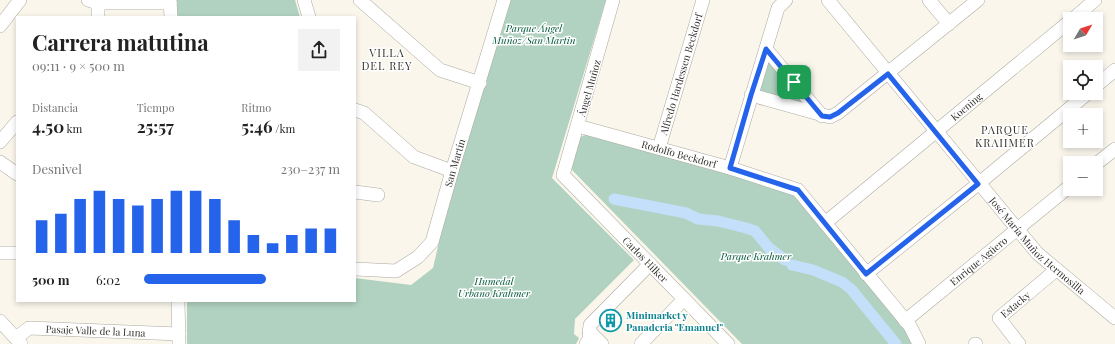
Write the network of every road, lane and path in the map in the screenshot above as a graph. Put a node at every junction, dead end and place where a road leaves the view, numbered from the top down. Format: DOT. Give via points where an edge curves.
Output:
graph roads {
  1 [pos="20,0"];
  2 [pos="304,0"];
  3 [pos="360,0"];
  4 [pos="504,0"];
  5 [pos="614,0"];
  6 [pos="702,0"];
  7 [pos="786,0"];
  8 [pos="828,0"];
  9 [pos="929,0"];
  10 [pos="978,0"];
  11 [pos="1096,0"];
  12 [pos="93,1"];
  13 [pos="170,2"];
  14 [pos="1081,12"];
  15 [pos="98,16"];
  16 [pos="171,16"];
  17 [pos="309,16"];
  18 [pos="949,24"];
  19 [pos="0,26"];
  20 [pos="1063,27"];
  21 [pos="766,49"];
  22 [pos="1115,70"];
  23 [pos="888,74"];
  24 [pos="1103,80"];
  25 [pos="480,84"];
  26 [pos="751,95"];
  27 [pos="1080,100"];
  28 [pos="356,110"];
  29 [pos="822,116"];
  30 [pos="16,123"];
  31 [pos="578,126"];
  32 [pos="937,132"];
  33 [pos="0,142"];
  34 [pos="659,148"];
  35 [pos="1113,154"];
  36 [pos="1103,160"];
  37 [pos="0,162"];
  38 [pos="730,168"];
  39 [pos="452,171"];
  40 [pos="16,173"];
  41 [pos="563,175"];
  42 [pos="978,184"];
  43 [pos="356,192"];
  44 [pos="1063,192"];
  45 [pos="378,194"];
  46 [pos="825,223"];
  47 [pos="1018,230"];
  48 [pos="0,252"];
  49 [pos="16,253"];
  50 [pos="650,264"];
  51 [pos="356,269"];
  52 [pos="1056,270"];
  53 [pos="866,274"];
  54 [pos="684,299"];
  55 [pos="178,302"];
  56 [pos="1115,318"];
  57 [pos="0,321"];
  58 [pos="905,321"];
  59 [pos="587,338"];
  60 [pos="179,339"];
  61 [pos="19,341"];
  62 [pos="721,341"];
  63 [pos="602,344"];
  64 [pos="640,344"];
  65 [pos="919,344"];
  66 [pos="1019,344"];
  1 -- 19 [label="street"];
  2 -- 17 [label="street"];
  3 -- 25 [label="street" via="440,70"];
  4 -- 25 [label="street, San Martín"];
  5 -- 31 [label="street, Ángel Muñoz"];
  6 -- 34 [label="street, Alfredo Hardessen Beckdorf"];
  7 -- 21 [label="street" via="778,8"];
  8 -- 23 [label="street, José María Muñoz Hermosilla"];
  9 -- 18 [label="street"];
  10 -- 18 [label="street"];
  11 -- 14 [label="street"];
  12 -- 13 [label="street"];
  12 -- 15 [label="street"];
  13 -- 16 [label="street"];
  18 -- 23 [label="street"];
  20 -- 32 [label="street, Koening"];
  21 -- 26 [label="street"];
  21 -- 29 [label="street"];
  22 -- 24 [label="street"];
  23 -- 29 [label="street" via="838,113 830,117"];
  23 -- 32 [label="street, José María Muñoz Hermosilla"];
  25 -- 39 [label="street, San Martín"];
  26 -- 29 [label="street"];
  26 -- 38 [label="street"];
  27 -- 42 [label="street"];
  28 -- 39 [label="street" via="364,113 414,157"];
  30 -- 33 [label="street"];
  31 -- 34 [label="street, Rodolfo Beckdorf"];
  31 -- 41 [label="street, Ángel Muñoz"];
  32 -- 42 [label="street, José María Muñoz Hermosilla"];
  32 -- 46 [label="street, Koening"];
  34 -- 38 [label="street, Rodolfo Beckdorf"];
  35 -- 36 [label="street"];
  37 -- 40 [label="street"];
  38 -- 46 [label="street, Rodolfo Beckdorf" via="798,190"];
  39 -- 51 [label="street, San Martín" via="432,242 418,257 396,271"];
  41 -- 50 [label="street, Carlos Hilker"];
  42 -- 47 [label="street, José María Muñoz Hermosilla"];
  42 -- 53 [label="street"];
  43 -- 45 [label="street"];
  44 -- 47 [label="street, Enrique Agüero"];
  46 -- 53 [label="street, Rodolfo Beckdorf"];
  47 -- 52 [label="street, José María Muñoz Hermosilla" via="1037,253"];
  47 -- 58 [label="street, Enrique Agüero"];
  48 -- 49 [label="street"];
  50 -- 54 [label="street, Carlos Hilker"];
  50 -- 59 [label="street" via="590,325"];
  52 -- 56 [label="street, José María Muñoz Hermosilla"];
  52 -- 66 [label="street, Estacky" via="999,318"];
  53 -- 58 [label="street, Rodolfo Beckdorf"];
  54 -- 62 [label="street, Carlos Hilker"];
  54 -- 64 [label="street"];
  55 -- 60 [label="street"];
  57 -- 61 [label="street"];
  58 -- 65 [label="street, Rodolfo Beckdorf" via="914,331"];
  59 -- 63 [label="street"];
  60 -- 61 [label="street, Pasaje Valle de la Luna" via="29,328"];
}
